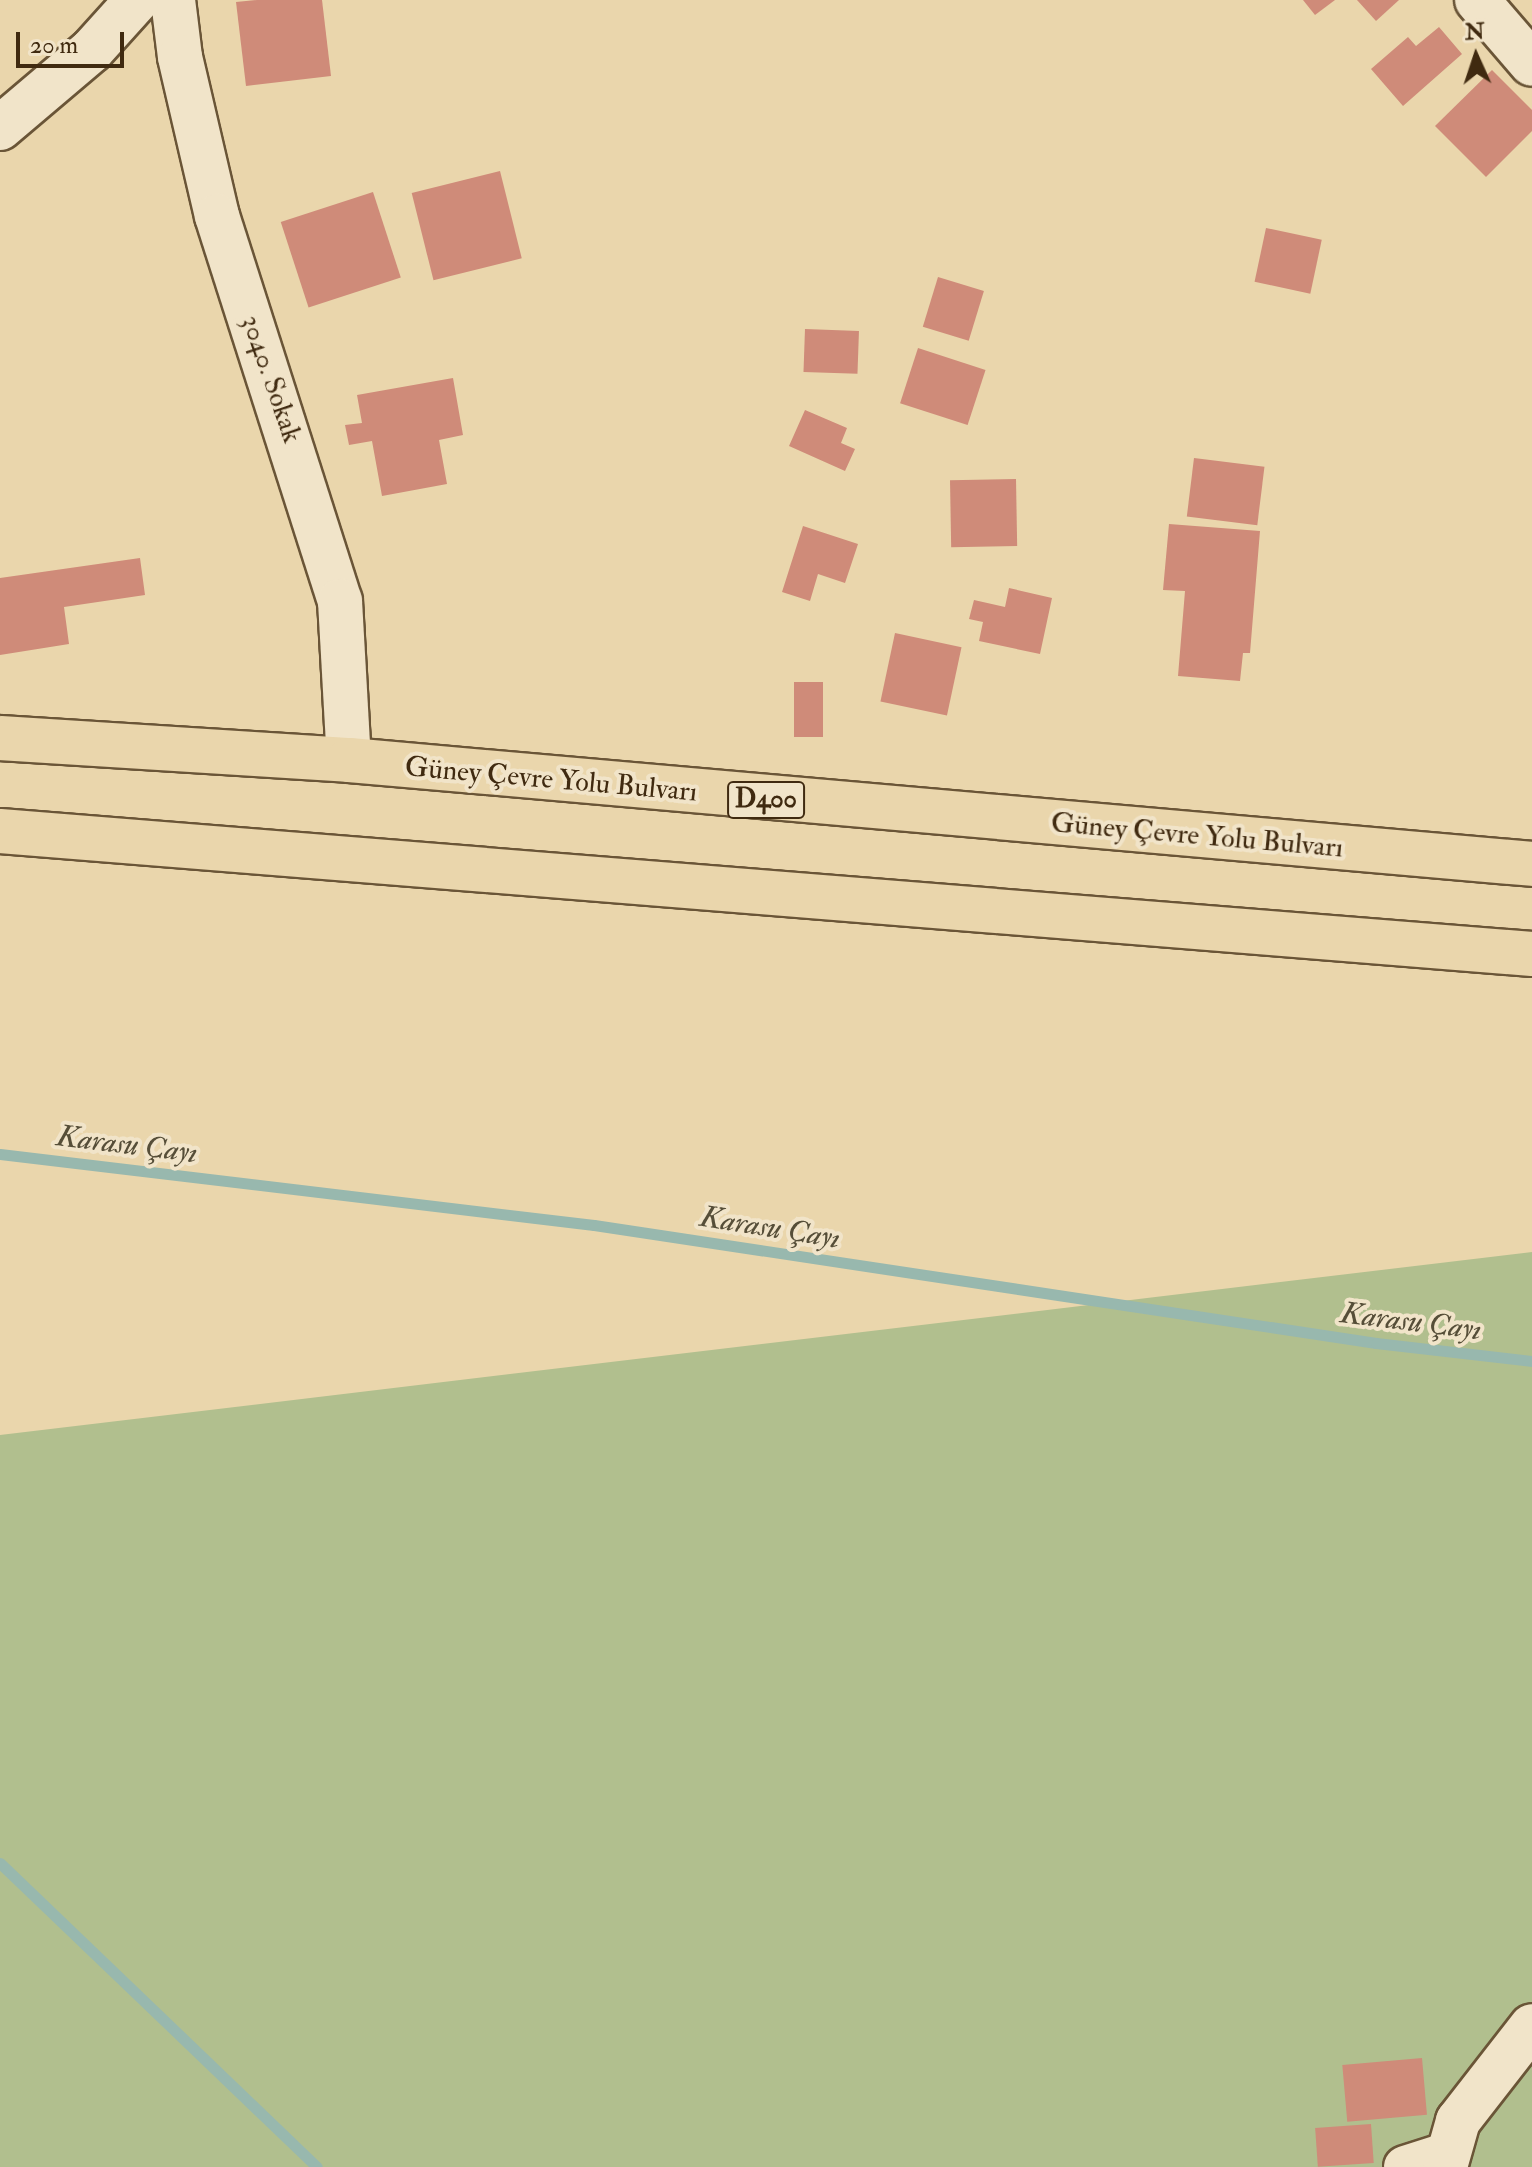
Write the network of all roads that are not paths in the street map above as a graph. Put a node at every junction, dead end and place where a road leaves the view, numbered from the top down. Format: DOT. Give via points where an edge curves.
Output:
graph roads {
  1 [pos="137,0"];
  2 [pos="173,0"];
  3 [pos="1477,0"];
  4 [pos="1528,53"];
  5 [pos="0,128"];
  6 [pos="0,738"];
  7 [pos="349,760"];
  8 [pos="0,831"];
  9 [pos="1532,864"];
  10 [pos="1532,954"];
  11 [pos="1532,2026"];
  12 [pos="1447,2160"];
  13 [pos="1405,2167"];
  1 -- 5 [label="street" via="92,50"];
  2 -- 7 [label="street, 3040. Sokak" via="180,57 217,216 340,601"];
  3 -- 4 [label="street"];
  6 -- 7 [label="highway, Güney Çevre Yolu Bulvarı / D400"];
  7 -- 9 [label="highway, Güney Çevre Yolu Bulvarı / D400"];
  8 -- 10 [label="highway"];
  11 -- 12 [label="street" via="1458,2121"];
  12 -- 13 [label="street"];
}
